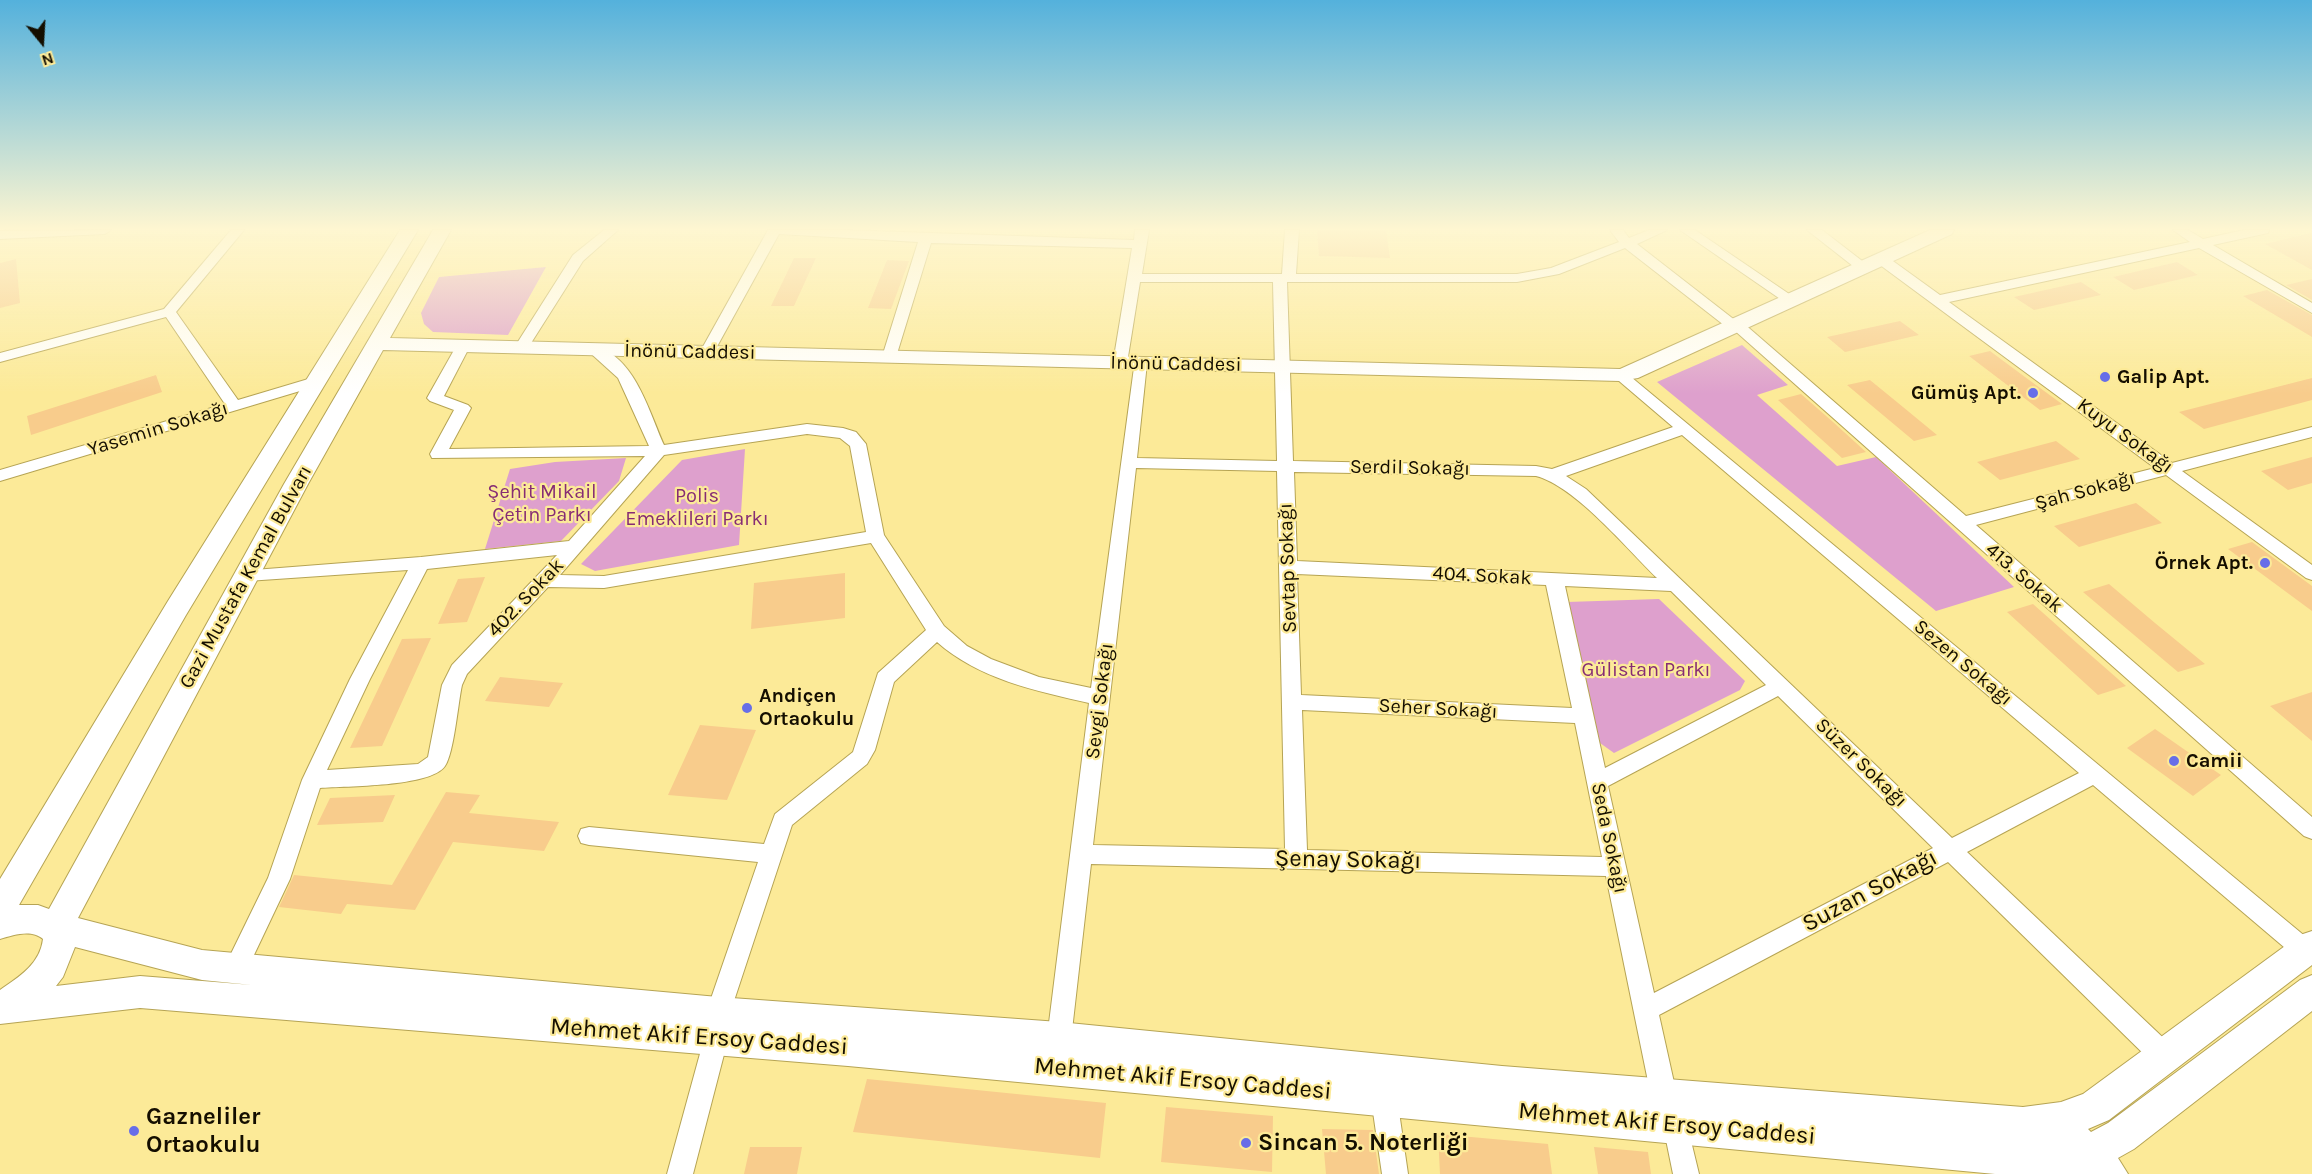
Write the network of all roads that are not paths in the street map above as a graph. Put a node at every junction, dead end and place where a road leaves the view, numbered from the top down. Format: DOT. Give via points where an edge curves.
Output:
graph roads {
  1 [pos="192,285"];
  2 [pos="375,285"];
  3 [pos="411,285"];
  4 [pos="561,285"];
  5 [pos="744,285"];
  6 [pos="911,285"];
  7 [pos="1134,285"];
  8 [pos="1284,285"];
  9 [pos="1682,285"];
  10 [pos="1768,285"];
  11 [pos="1824,285"];
  12 [pos="1910,285"];
  13 [pos="2007,285"];
  14 [pos="2271,285"];
  15 [pos="1791,300"];
  16 [pos="1937,300"];
  17 [pos="2312,309"];
  18 [pos="169,312"];
  19 [pos="1735,325"];
  20 [pos="377,344"];
  21 [pos="463,346"];
  22 [pos="521,348"];
  23 [pos="594,350"];
  24 [pos="707,352"];
  25 [pos="0,357"];
  26 [pos="889,357"];
  27 [pos="1130,363"];
  28 [pos="1282,367"];
  29 [pos="1620,375"];
  30 [pos="315,382"];
  31 [pos="234,406"];
  32 [pos="1684,429"];
  33 [pos="2312,432"];
  34 [pos="659,451"];
  35 [pos="1128,463"];
  36 [pos="1285,466"];
  37 [pos="2170,469"];
  38 [pos="1553,475"];
  39 [pos="0,476"];
  40 [pos="1963,523"];
  41 [pos="875,536"];
  42 [pos="574,547"];
  43 [pos="421,562"];
  44 [pos="1288,567"];
  45 [pos="2312,574"];
  46 [pos="247,575"];
  47 [pos="1554,579"];
  48 [pos="544,581"];
  49 [pos="1676,585"];
  50 [pos="937,631"];
  51 [pos="1781,686"];
  52 [pos="1100,698"];
  53 [pos="1292,702"];
  54 [pos="1583,716"];
  55 [pos="2095,774"];
  56 [pos="312,780"];
  57 [pos="1597,782"];
  58 [pos="2312,830"];
  59 [pos="589,836"];
  60 [pos="1951,850"];
  61 [pos="771,854"];
  62 [pos="1082,854"];
  63 [pos="1296,859"];
  64 [pos="1615,867"];
  65 [pos="0,908"];
  66 [pos="0,924"];
  67 [pos="56,927"];
  68 [pos="2309,949"];
  69 [pos="236,968"];
  70 [pos="2312,992"];
  71 [pos="1,1008"];
  72 [pos="1646,1009"];
  73 [pos="717,1026"];
  74 [pos="1059,1039"];
  75 [pos="2165,1057"];
  76 [pos="1384,1098"];
  77 [pos="1670,1110"];
  78 [pos="2058,1122"];
  79 [pos="2097,1164"];
  80 [pos="680,1174"];
  81 [pos="1395,1174"];
  82 [pos="1686,1174"];
  1 -- 18 [label="street"];
  2 -- 30 [label="main road, Gazi Mustafa Kemal Bulvarı"];
  3 -- 20 [label="main road, Gazi Mustafa Kemal Bulvarı"];
  4 -- 22 [label="street"];
  5 -- 24 [label="street"];
  6 -- 26 [label="street"];
  7 -- 27 [label="street, Sevgi Sokağı"];
  8 -- 28 [label="street, Sevtap Sokağı"];
  9 -- 19 [label="street, 413. Sokak"];
  10 -- 15 [label="street"];
  11 -- 15 [label="main road, İnönü Caddesi"];
  12 -- 16 [label="street, Kuyu Sokağı"];
  13 -- 16 [label="street"];
  14 -- 17 [label="street"];
  15 -- 19 [label="main road, İnönü Caddesi"];
  16 -- 37 [label="street, Kuyu Sokağı"];
  18 -- 25 [label="street"];
  18 -- 31 [label="street"];
  19 -- 29 [label="main road, İnönü Caddesi"];
  19 -- 40 [label="street, 413. Sokak"];
  20 -- 21 [label="main road, İnönü Caddesi"];
  20 -- 46 [label="main road, Gazi Mustafa Kemal Bulvarı"];
  21 -- 22 [label="main road, İnönü Caddesi"];
  21 -- 34 [label="street" via="435,398 463,408 438,454"];
  22 -- 23 [label="main road, İnönü Caddesi"];
  23 -- 24 [label="main road, İnönü Caddesi"];
  23 -- 34 [label="street" via="625,376"];
  24 -- 26 [label="main road, İnönü Caddesi"];
  26 -- 27 [label="main road, İnönü Caddesi"];
  27 -- 28 [label="main road, İnönü Caddesi"];
  27 -- 35 [label="street, Sevgi Sokağı"];
  28 -- 29 [label="main road, İnönü Caddesi"];
  28 -- 36 [label="street, Sevtap Sokağı"];
  29 -- 32 [label="street, Sezen Sokağı"];
  30 -- 31 [label="street, Yasemin Sokağı"];
  30 -- 65 [label="main road, Gazi Mustafa Kemal Bulvarı"];
  31 -- 39 [label="street, Yasemin Sokağı"];
  32 -- 38 [label="street, Serdil Sokağı"];
  32 -- 55 [label="street, Sezen Sokağı"];
  33 -- 37 [label="street, Şah Sokağı"];
  34 -- 41 [label="street" via="802,430 833,430 850,436 858,444"];
  34 -- 42 [label="street, 402. Sokak"];
  35 -- 36 [label="street, Serdil Sokağı"];
  35 -- 52 [label="street, Sevgi Sokağı"];
  36 -- 38 [label="street, Serdil Sokağı" via="1536,471"];
  36 -- 44 [label="street, Sevtap Sokağı"];
  37 -- 40 [label="street, Şah Sokağı"];
  37 -- 45 [label="street, Kuyu Sokağı"];
  38 -- 49 [label="street, Süzer Sokağı" via="1580,493"];
  40 -- 58 [label="street, 413. Sokak"];
  41 -- 48 [label="street" via="611,581"];
  41 -- 50 [label="street"];
  42 -- 43 [label="street"];
  42 -- 48 [label="street, 402. Sokak"];
  43 -- 46 [label="street"];
  43 -- 56 [label="street"];
  44 -- 47 [label="street, 404. Sokak"];
  44 -- 53 [label="street, Sevtap Sokağı"];
  46 -- 67 [label="main road, Gazi Mustafa Kemal Bulvarı"];
  47 -- 49 [label="street, 404. Sokak"];
  47 -- 54 [label="street, Seda Sokağı"];
  48 -- 56 [label="street, 402. Sokak" via="455,677 438,760 432,767 420,772"];
  49 -- 51 [label="street, Süzer Sokağı"];
  50 -- 52 [label="street" via="960,651 984,664 1037,684"];
  50 -- 61 [label="street" via="885,678 860,758 783,820"];
  51 -- 57 [label="street"];
  51 -- 60 [label="street, Süzer Sokağı"];
  52 -- 62 [label="street, Sevgi Sokağı"];
  53 -- 54 [label="street, Seher Sokağı"];
  53 -- 63 [label="street, Sevtap Sokağı"];
  54 -- 57 [label="street, Seda Sokağı"];
  55 -- 60 [label="street, Suzan Sokağı"];
  55 -- 68 [label="street, Sezen Sokağı"];
  56 -- 69 [label="street" via="279,879"];
  57 -- 64 [label="street, Seda Sokağı"];
  59 -- 61 [label="street"];
  60 -- 72 [label="street, Suzan Sokağı"];
  60 -- 75 [label="street, Süzer Sokağı"];
  61 -- 73 [label="street"];
  62 -- 63 [label="street, Şenay Sokağı"];
  62 -- 74 [label="street, Sevgi Sokağı"];
  63 -- 64 [label="street, Şenay Sokağı"];
  64 -- 72 [label="street, Seda Sokağı"];
  66 -- 67 [label="main road, Mehmet Akif Ersoy Caddesi" via="29,918 45,920"];
  67 -- 69 [label="main road, Mehmet Akif Ersoy Caddesi" via="202,965"];
  67 -- 71 [label="main road" via="60,938 51,966 38,982"];
  68 -- 75 [label="main road, Mehmet Akif Ersoy Caddesi"];
  69 -- 73 [label="main road, Mehmet Akif Ersoy Caddesi"];
  70 -- 79 [label="main road, Mehmet Akif Ersoy Caddesi" via="2111,1142"];
  71 -- 73 [label="main road, Mehmet Akif Ersoy Caddesi" via="140,992"];
  72 -- 77 [label="street, Seda Sokağı"];
  73 -- 74 [label="main road, Mehmet Akif Ersoy Caddesi"];
  73 -- 76 [label="main road, Mehmet Akif Ersoy Caddesi" via="848,1048"];
  73 -- 80 [label="street"];
  74 -- 77 [label="main road, Mehmet Akif Ersoy Caddesi" via="1502,1084"];
  75 -- 78 [label="main road, Mehmet Akif Ersoy Caddesi" via="2096,1107"];
  76 -- 77 [label="main road, Mehmet Akif Ersoy Caddesi"];
  76 -- 81 [label="street"];
  77 -- 78 [label="main road, Mehmet Akif Ersoy Caddesi" via="2023,1125"];
  77 -- 79 [label="main road, Mehmet Akif Ersoy Caddesi" via="2020,1158 2070,1158"];
  77 -- 82 [label="street, Seda Sokağı"];
  78 -- 79 [label="main road"];
}
